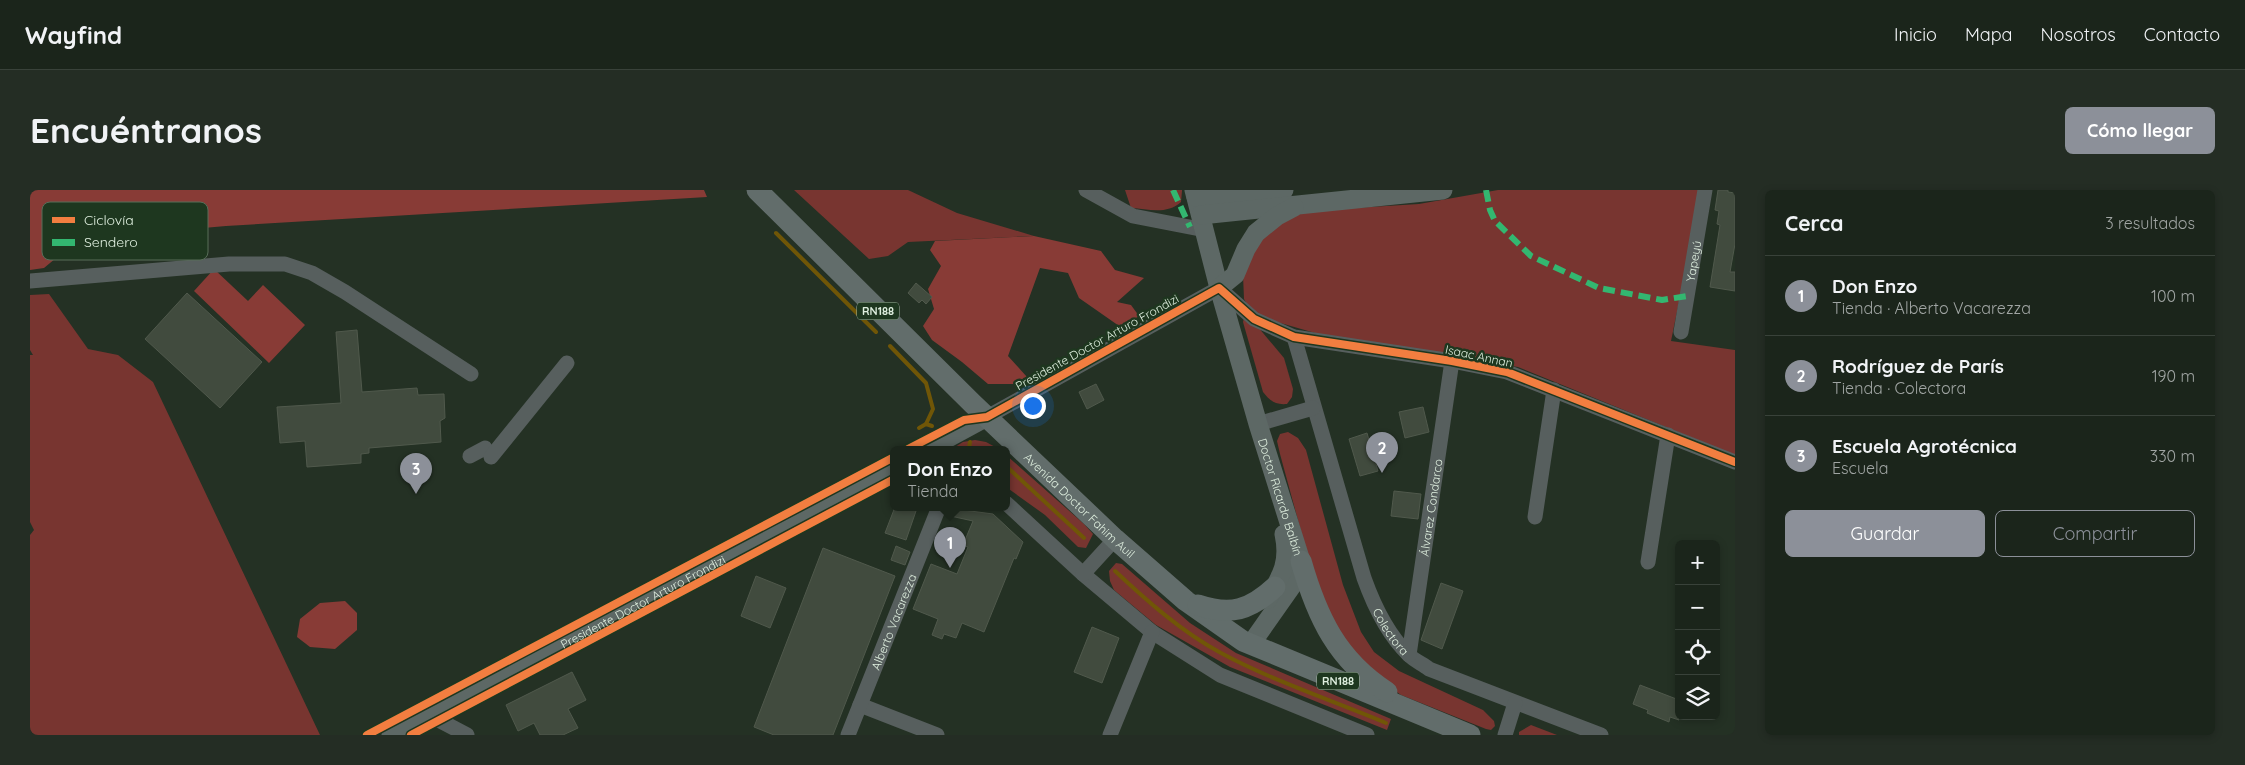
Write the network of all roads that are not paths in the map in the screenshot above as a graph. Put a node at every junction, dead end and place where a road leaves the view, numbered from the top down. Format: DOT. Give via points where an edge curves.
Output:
graph roads {
  1 [pos="757,190"];
  2 [pos="1086,190"];
  3 [pos="1284,190"];
  4 [pos="1443,190"];
  5 [pos="1705,190"];
  6 [pos="1302,204"];
  7 [pos="1199,208"];
  8 [pos="30,281"];
  9 [pos="1219,288"];
  10 [pos="1681,332"];
  11 [pos="1294,337"];
  12 [pos="1452,361"];
  13 [pos="567,363"];
  14 [pos="471,374"];
  15 [pos="1554,390"];
  16 [pos="1313,408"];
  17 [pos="987,417"];
  18 [pos="1258,424"];
  19 [pos="1668,435"];
  20 [pos="936,446"];
  21 [pos="470,456"];
  22 [pos="1735,462"];
  23 [pos="890,470"];
  24 [pos="1010,507"];
  25 [pos="937,511"];
  26 [pos="1535,517"];
  27 [pos="1114,539"];
  28 [pos="1301,561"];
  29 [pos="1648,562"];
  30 [pos="1083,574"];
  31 [pos="1275,587"];
  32 [pos="1186,602"];
  33 [pos="1152,632"];
  34 [pos="1247,643"];
  35 [pos="1409,655"];
  36 [pos="1515,703"];
  37 [pos="860,705"];
  38 [pos="428,716"];
  39 [pos="1426,717"];
  40 [pos="1465,734"];
  41 [pos="391,735"];
  42 [pos="467,735"];
  43 [pos="848,735"];
  44 [pos="937,735"];
  45 [pos="1110,735"];
  46 [pos="1367,735"];
  47 [pos="1505,735"];
  48 [pos="1601,735"];
  1 -- 17 [label="highway, Avenida Doctor Fahim Auil / RN188"];
  2 -- 7 [label="street" via="1133,216"];
  3 -- 7 [label="main road"];
  4 -- 6 [label="main road"];
  5 -- 10 [label="street, Yapeyú"];
  6 -- 7 [label="main road"];
  6 -- 9 [label="main road" via="1276,216 1256,234 1235,275"];
  7 -- 9 [label="main road, Doctor Ricardo Balbín"];
  8 -- 14 [label="street" via="229,264 285,264 312,273 345,292"];
  9 -- 11 [label="street, Isaac Annan" via="1254,319"];
  9 -- 17 [label="street, Presidente Doctor Arturo Frondizi"];
  9 -- 18 [label="main road, Doctor Ricardo Balbín"];
  11 -- 12 [label="street, Isaac Annan"];
  11 -- 16 [label="street, Colectora"];
  12 -- 15 [label="street, Isaac Annan" via="1507,372"];
  12 -- 35 [label="street, Álvarez Condarco"];
  13 -- 21 [label="street" via="488,452"];
  15 -- 19 [label="street, Isaac Annan"];
  15 -- 26 [label="street"];
  16 -- 18 [label="street"];
  16 -- 35 [label="street, Colectora" via="1374,606"];
  17 -- 20 [label="main road, Presidente Doctor Arturo Frondizi"];
  17 -- 27 [label="highway, Avenida Doctor Fahim Auil / RN188"];
  18 -- 28 [label="main road, Doctor Ricardo Balbín"];
  18 -- 31 [label="main road, Doctor Ricardo Balbín" via="1287,546 1286,565"];
  19 -- 22 [label="street, Isaac Annan"];
  19 -- 29 [label="street"];
  23 -- 38 [label="main road, Presidente Doctor Arturo Frondizi"];
  24 -- 30 [label="street"];
  25 -- 37 [label="street, Alberto Vacarezza"];
  27 -- 30 [label="street"];
  27 -- 32 [label="highway, Avenida Doctor Fahim Auil / RN188"];
  28 -- 34 [label="main road, Doctor Ricardo Balbín" via="1296,580"];
  28 -- 39 [label="highway" via="1317,609 1338,648 1370,681"];
  30 -- 33 [label="street"];
  31 -- 32 [label="highway" via="1253,604 1229,612"];
  31 -- 34 [label="main road, Doctor Ricardo Balbín"];
  32 -- 34 [label="highway, Avenida Doctor Fahim Auil / RN188"];
  33 -- 45 [label="street"];
  33 -- 46 [label="street" via="1220,675"];
  34 -- 39 [label="highway, RN188"];
  35 -- 36 [label="street, Colectora" via="1429,669"];
  36 -- 47 [label="street"];
  36 -- 48 [label="street, Colectora"];
  37 -- 43 [label="street, Alberto Vacarezza"];
  37 -- 44 [label="street"];
  38 -- 41 [label="main road, Presidente Doctor Arturo Frondizi"];
  38 -- 42 [label="street"];
  39 -- 40 [label="highway, RN188"];
}
